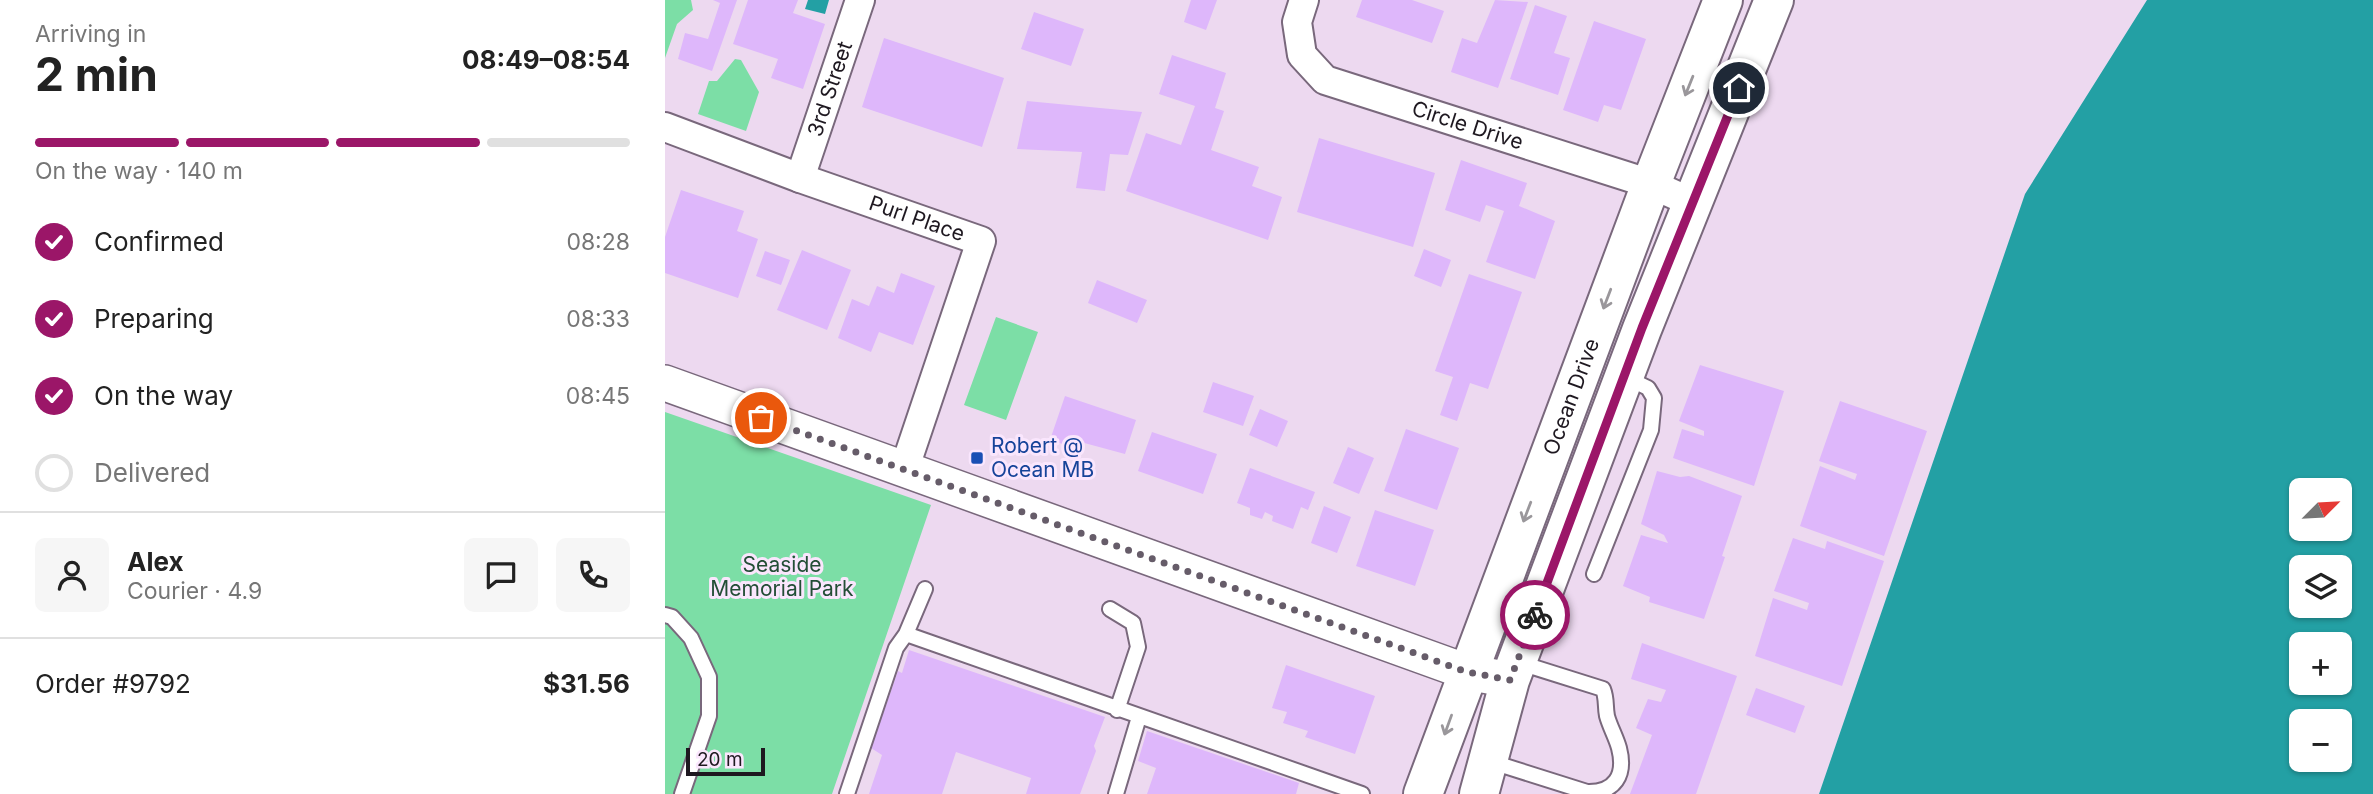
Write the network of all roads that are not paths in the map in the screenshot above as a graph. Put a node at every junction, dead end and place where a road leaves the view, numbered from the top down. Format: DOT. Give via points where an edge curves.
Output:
graph roads {
  1 [pos="860,0"];
  2 [pos="1304,0"];
  3 [pos="1723,1"];
  4 [pos="1770,9"];
  5 [pos="665,127"];
  6 [pos="800,178"];
  7 [pos="1651,184"];
  8 [pos="1693,203"];
  9 [pos="1580,372"];
  10 [pos="1624,376"];
  11 [pos="665,383"];
  12 [pos="904,470"];
  13 [pos="1594,574"];
  14 [pos="925,589"];
  15 [pos="1110,609"];
  16 [pos="665,615"];
  17 [pos="906,634"];
  18 [pos="1514,671"];
  19 [pos="1467,672"];
  20 [pos="1117,710"];
  21 [pos="1139,718"];
  22 [pos="1483,777"];
  23 [pos="681,794"];
  24 [pos="847,794"];
  25 [pos="1116,794"];
  26 [pos="1363,794"];
  27 [pos="1423,794"];
  1 -- 6 [label="street, 3rd Street"];
  2 -- 7 [label="street, Circle Drive" via="1297,22 1302,55 1325,80"];
  3 -- 4 [label="main road"];
  3 -- 7 [label="main road, Ocean Drive, one-way"];
  4 -- 8 [label="main road, Ocean Drive"];
  5 -- 6 [label="street, Purl Place"];
  6 -- 12 [label="street, Purl Place" via="981,241"];
  7 -- 8 [label="street, Circle Drive"];
  7 -- 9 [label="main road, Ocean Drive, one-way"];
  8 -- 10 [label="main road, Ocean Drive"];
  9 -- 10 [label="main road"];
  9 -- 19 [label="main road, Ocean Drive, one-way"];
  10 -- 13 [label="lane" via="1648,388 1654,398 1651,429"];
  10 -- 18 [label="main road, Ocean Drive"];
  11 -- 12 [label="street"];
  12 -- 19 [label="street"];
  14 -- 17 [label="lane"];
  15 -- 20 [label="lane" via="1133,623 1138,647"];
  16 -- 23 [label="lane" via="691,638 709,677 709,716"];
  17 -- 20 [label="lane"];
  17 -- 24 [label="lane" via="896,648"];
  18 -- 19 [label="street"];
  18 -- 22 [label="main road, Ocean Drive"];
  18 -- 22 [label="lane" via="1603,689 1622,765 1615,784 1601,793"];
  19 -- 27 [label="main road, Ocean Drive, one-way"];
  20 -- 21 [label="lane"];
  21 -- 25 [label="lane"];
  21 -- 26 [label="lane"];
}
